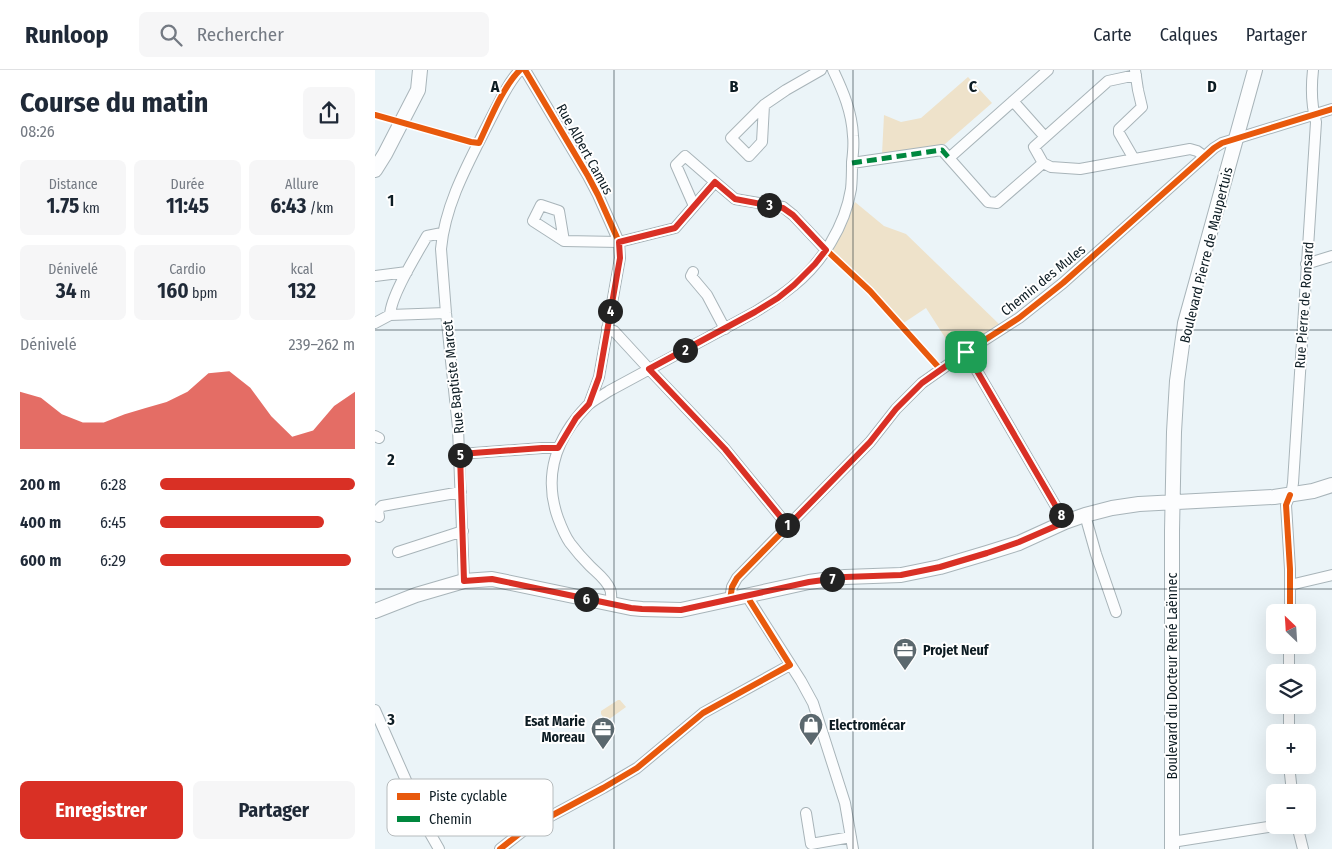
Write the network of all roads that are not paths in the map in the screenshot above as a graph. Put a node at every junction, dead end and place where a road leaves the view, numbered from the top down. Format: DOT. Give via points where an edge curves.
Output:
graph roads {
  1 [pos="420,70"];
  2 [pos="520,70"];
  3 [pos="525,70"];
  4 [pos="821,70"];
  5 [pos="833,70"];
  6 [pos="1048,70"];
  7 [pos="1255,70"];
  8 [pos="1313,70"];
  9 [pos="1135,72"];
  10 [pos="1013,101"];
  11 [pos="764,105"];
  12 [pos="1332,109"];
  13 [pos="1314,114"];
  14 [pos="1045,137"];
  15 [pos="1237,139"];
  16 [pos="1204,156"];
  17 [pos="949,158"];
  18 [pos="1134,159"];
  19 [pos="852,163"];
  20 [pos="1043,163"];
  21 [pos="375,170"];
  22 [pos="715,182"];
  23 [pos="694,206"];
  24 [pos="442,233"];
  25 [pos="564,241"];
  26 [pos="619,242"];
  27 [pos="826,250"];
  28 [pos="1332,256"];
  29 [pos="1307,264"];
  30 [pos="407,272"];
  31 [pos="693,272"];
  32 [pos="375,276"];
  33 [pos="446,313"];
  34 [pos="390,315"];
  35 [pos="375,323"];
  36 [pos="607,328"];
  37 [pos="725,329"];
  38 [pos="966,352"];
  39 [pos="649,369"];
  40 [pos="599,377"];
  41 [pos="609,391"];
  42 [pos="589,404"];
  43 [pos="558,448"];
  44 [pos="460,454"];
  45 [pos="1332,485"];
  46 [pos="461,492"];
  47 [pos="1290,495"];
  48 [pos="1173,502"];
  49 [pos="1085,515"];
  50 [pos="379,517"];
  51 [pos="1065,522"];
  52 [pos="788,526"];
  53 [pos="463,531"];
  54 [pos="398,552"];
  55 [pos="1332,575"];
  56 [pos="464,581"];
  57 [pos="1290,585"];
  58 [pos="748,595"];
  59 [pos="730,600"];
  60 [pos="611,604"];
  61 [pos="1290,604"];
  62 [pos="375,611"];
  63 [pos="1116,612"];
  64 [pos="790,665"];
  65 [pos="375,710"];
  66 [pos="405,779"];
  67 [pos="806,813"];
  68 [pos="553,815"];
  69 [pos="1266,828"];
  70 [pos="1299,834"];
  71 [pos="432,836"];
  72 [pos="517,836"];
  73 [pos="851,837"];
  74 [pos="1172,845"];
  75 [pos="811,847"];
  76 [pos="439,849"];
  77 [pos="500,849"];
  78 [pos="853,849"];
  79 [pos="1303,849"];
  1 -- 21 [label="street" via="418,90"];
  2 -- 24 [label="street, Rue Baptiste Marcet" via="504,93 479,143 453,199"];
  3 -- 26 [label="street, Rue Albert Camus" via="598,195"];
  4 -- 11 [label="street"];
  5 -- 19 [label="street, Rue Albert Camus" via="850,113"];
  6 -- 10 [label="street"];
  7 -- 15 [label="street, Boulevard Pierre de Maupertuis"];
  8 -- 13 [label="street, Rue Pierre de Ronsard"];
  9 -- 14 [label="street" via="1108,81"];
  9 -- 18 [label="street" via="1142,107 1119,129"];
  10 -- 14 [label="street"];
  10 -- 17 [label="street"];
  11 -- 11 [label="street" via="731,138 749,156 762,142"];
  12 -- 13 [label="street, Chemin des Mules"];
  13 -- 15 [label="street, Chemin des Mules"];
  13 -- 29 [label="street, Rue Pierre de Ronsard"];
  14 -- 20 [label="street" via="1034,147"];
  15 -- 16 [label="street, Chemin des Mules" via="1222,143"];
  15 -- 48 [label="street, Boulevard Pierre de Maupertuis" via="1185,323 1177,381"];
  16 -- 18 [label="street" via="1190,149"];
  16 -- 38 [label="street, Chemin des Mules" via="1063,283 1019,318"];
  17 -- 19 [label="street" via="942,150"];
  17 -- 20 [label="street" via="988,202 997,203"];
  18 -- 20 [label="street" via="1080,169 1051,167"];
  19 -- 27 [label="street, Rue Albert Camus" via="851,189 845,210"];
  22 -- 23 [label="street"];
  22 -- 23 [label="street" via="685,156 676,165"];
  22 -- 27 [label="street" via="735,199 783,208"];
  23 -- 26 [label="street" via="675,228"];
  24 -- 30 [label="street" via="427,236"];
  24 -- 33 [label="street, Rue Baptiste Marcet"];
  25 -- 26 [label="street"];
  26 -- 36 [label="street, Rue Albert Camus" via="620,258"];
  27 -- 37 [label="street, Rue Albert Camus" via="794,285"];
  28 -- 29 [label="street"];
  29 -- 47 [label="street, Rue Pierre de Ronsard"];
  30 -- 32 [label="street"];
  30 -- 34 [label="street" via="390,307"];
  31 -- 37 [label="street" via="691,276 707,295"];
  33 -- 34 [label="street"];
  33 -- 44 [label="street, Rue Baptiste Marcet"];
  34 -- 35 [label="street"];
  36 -- 39 [label="street" via="614,331"];
  36 -- 40 [label="street, Rue Albert Camus"];
  37 -- 39 [label="street, Rue Albert Camus"];
  38 -- 51 [label="street"];
  38 -- 52 [label="street, Chemin des Mules" via="922,383"];
  39 -- 41 [label="street, Rue Albert Camus"];
  39 -- 52 [label="street" via="725,449"];
  40 -- 41 [label="street"];
  40 -- 42 [label="street, Rue Albert Camus"];
  41 -- 42 [label="street, Rue Albert Camus"];
  42 -- 43 [label="street, Rue Albert Camus" via="576,418"];
  43 -- 44 [label="street"];
  43 -- 60 [label="street, Rue Albert Camus" via="552,470 553,505 568,541 606,581 611,591"];
  44 -- 46 [label="street, Rue Baptiste Marcet"];
  45 -- 47 [label="street"];
  46 -- 50 [label="street" via="382,506 378,510"];
  46 -- 53 [label="street, Rue Baptiste Marcet"];
  47 -- 48 [label="street"];
  47 -- 57 [label="street, Rue Pierre de Ronsard" via="1286,505"];
  48 -- 49 [label="street" via="1139,504"];
  48 -- 74 [label="street, Boulevard du Docteur René Laënnec"];
  49 -- 51 [label="street"];
  49 -- 63 [label="street"];
  51 -- 58 [label="street" via="1019,542 940,567 901,575 809,582"];
  52 -- 59 [label="street, Chemin des Mules" via="737,578 731,587"];
  53 -- 54 [label="street"];
  53 -- 56 [label="street, Rue Baptiste Marcet"];
  55 -- 57 [label="street"];
  56 -- 60 [label="street" via="492,579"];
  56 -- 62 [label="street"];
  57 -- 61 [label="street, Rue Pierre de Ronsard"];
  58 -- 59 [label="street"];
  58 -- 64 [label="street"];
  59 -- 60 [label="street" via="681,610"];
  64 -- 68 [label="street" via="703,713 637,768"];
  64 -- 73 [label="street" via="813,703 845,803"];
  65 -- 66 [label="street"];
  67 -- 75 [label="street"];
  69 -- 74 [label="street"];
  70 -- 79 [label="street"];
  71 -- 76 [label="street"];
  72 -- 77 [label="street"];
  73 -- 75 [label="street"];
  73 -- 78 [label="street"];
}
